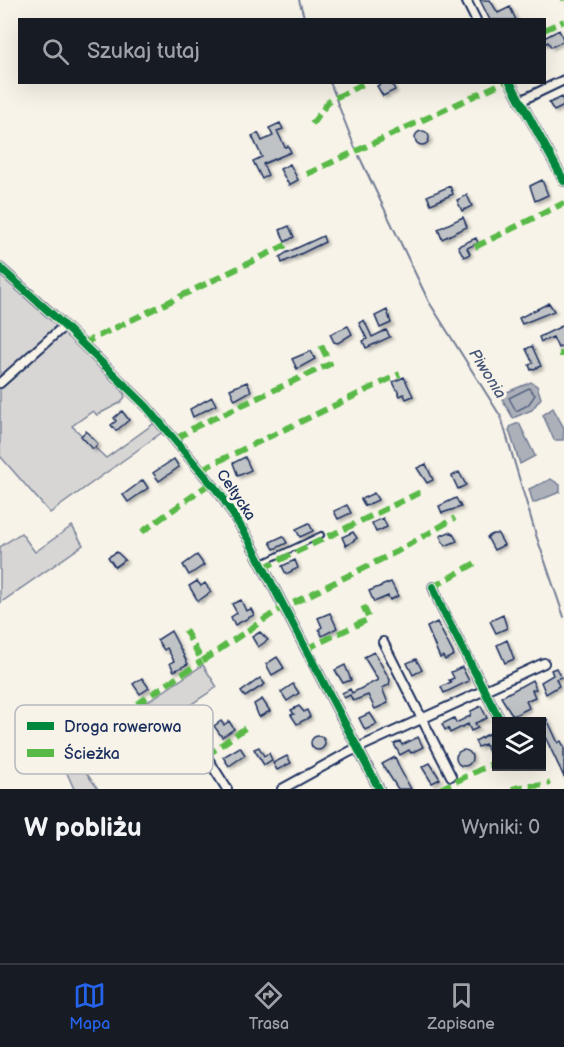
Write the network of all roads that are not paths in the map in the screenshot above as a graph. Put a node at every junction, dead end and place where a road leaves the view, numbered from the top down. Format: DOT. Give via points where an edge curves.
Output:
graph roads {
  1 [pos="466,0"];
  2 [pos="475,18"];
  3 [pos="564,80"];
  4 [pos="511,84"];
  5 [pos="520,100"];
  6 [pos="564,182"];
  7 [pos="0,268"];
  8 [pos="64,326"];
  9 [pos="0,383"];
  10 [pos="321,534"];
  11 [pos="260,563"];
  12 [pos="433,587"];
  13 [pos="383,642"];
  14 [pos="544,663"];
  15 [pos="485,690"];
  16 [pos="498,717"];
  17 [pos="422,719"];
  18 [pos="357,748"];
  19 [pos="213,767"];
  20 [pos="451,776"];
  21 [pos="227,789"];
  22 [pos="282,789"];
  23 [pos="379,789"];
  1 -- 2 [label="street"];
  3 -- 5 [label="street"];
  4 -- 5 [label="street"];
  5 -- 6 [label="street"];
  7 -- 8 [label="street, Celtycka"];
  8 -- 9 [label="street"];
  8 -- 11 [label="street, Celtycka" via="161,422 202,469 230,508"];
  10 -- 11 [label="lane"];
  11 -- 18 [label="street, Celtycka"];
  12 -- 15 [label="street"];
  13 -- 17 [label="street"];
  14 -- 15 [label="street"];
  15 -- 16 [label="street"];
  15 -- 17 [label="street"];
  17 -- 18 [label="street"];
  17 -- 20 [label="street"];
  18 -- 22 [label="street"];
  18 -- 23 [label="street, Celtycka"];
  19 -- 21 [label="street"];
}
